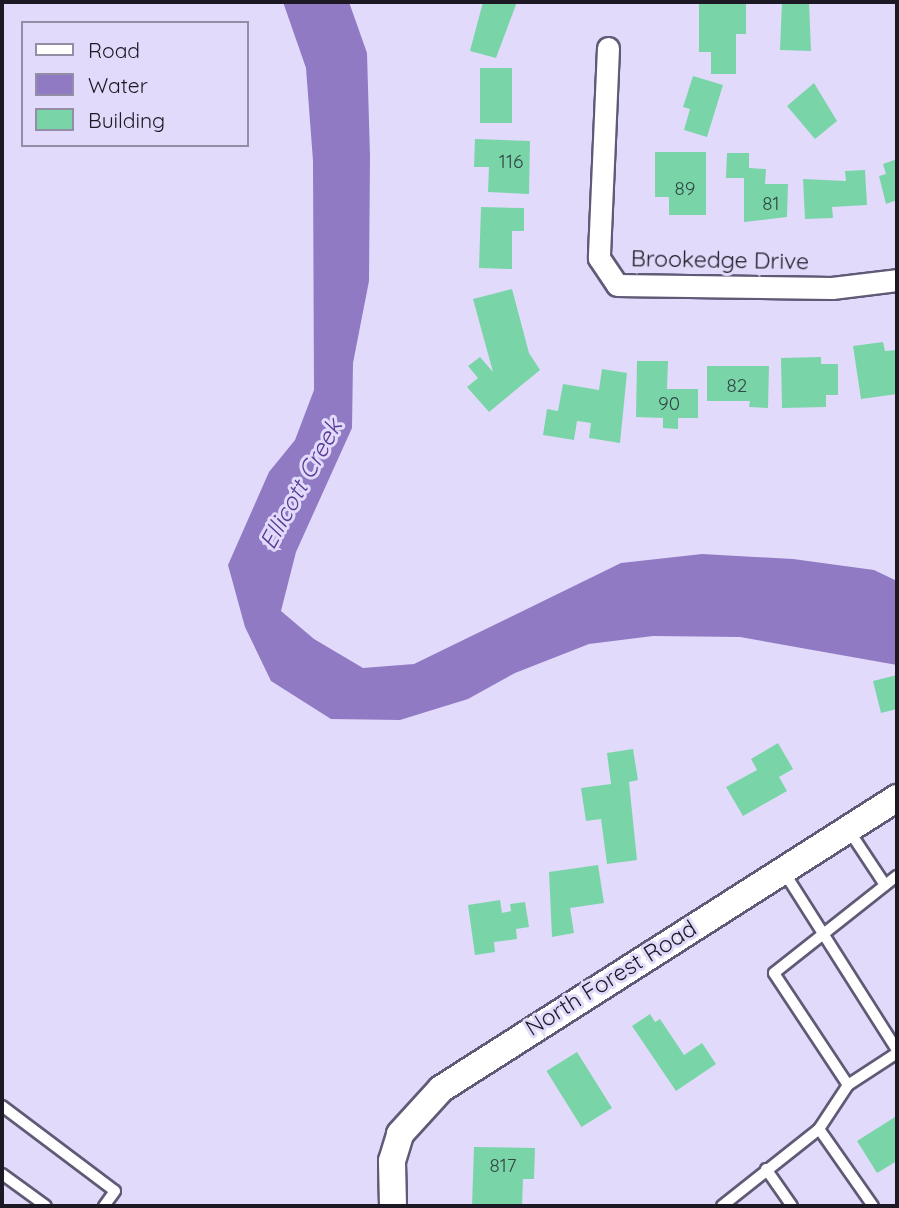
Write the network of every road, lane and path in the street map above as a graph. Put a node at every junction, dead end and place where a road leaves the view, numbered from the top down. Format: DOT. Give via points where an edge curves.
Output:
graph roads {
  1 [pos="608,47"];
  2 [pos="897,280"];
  3 [pos="897,799"];
  4 [pos="848,829"];
  5 [pos="783,870"];
  6 [pos="897,876"];
  7 [pos="885,885"];
  8 [pos="823,929"];
  9 [pos="897,1051"];
  10 [pos="848,1085"];
  11 [pos="2,1106"];
  12 [pos="819,1129"];
  13 [pos="766,1169"];
  14 [pos="2,1174"];
  15 [pos="46,1206"];
  16 [pos="104,1206"];
  17 [pos="393,1206"];
  18 [pos="722,1206"];
  19 [pos="792,1206"];
  20 [pos="873,1206"];
  1 -- 2 [label="street, Brookedge Drive" via="599,258 617,285 832,288"];
  3 -- 4 [label="street, North Forest Road"];
  4 -- 5 [label="street, North Forest Road"];
  4 -- 7 [label="lane"];
  5 -- 8 [label="lane"];
  5 -- 17 [label="street, North Forest Road" via="433,1095 400,1134 392,1161"];
  6 -- 7 [label="lane"];
  7 -- 8 [label="lane"];
  8 -- 9 [label="lane"];
  8 -- 10 [label="lane" via="774,973"];
  9 -- 10 [label="lane"];
  10 -- 12 [label="lane"];
  11 -- 16 [label="lane" via="115,1191"];
  12 -- 13 [label="lane"];
  12 -- 20 [label="lane"];
  13 -- 18 [label="lane"];
  13 -- 19 [label="lane"];
  14 -- 15 [label="lane"];
}
